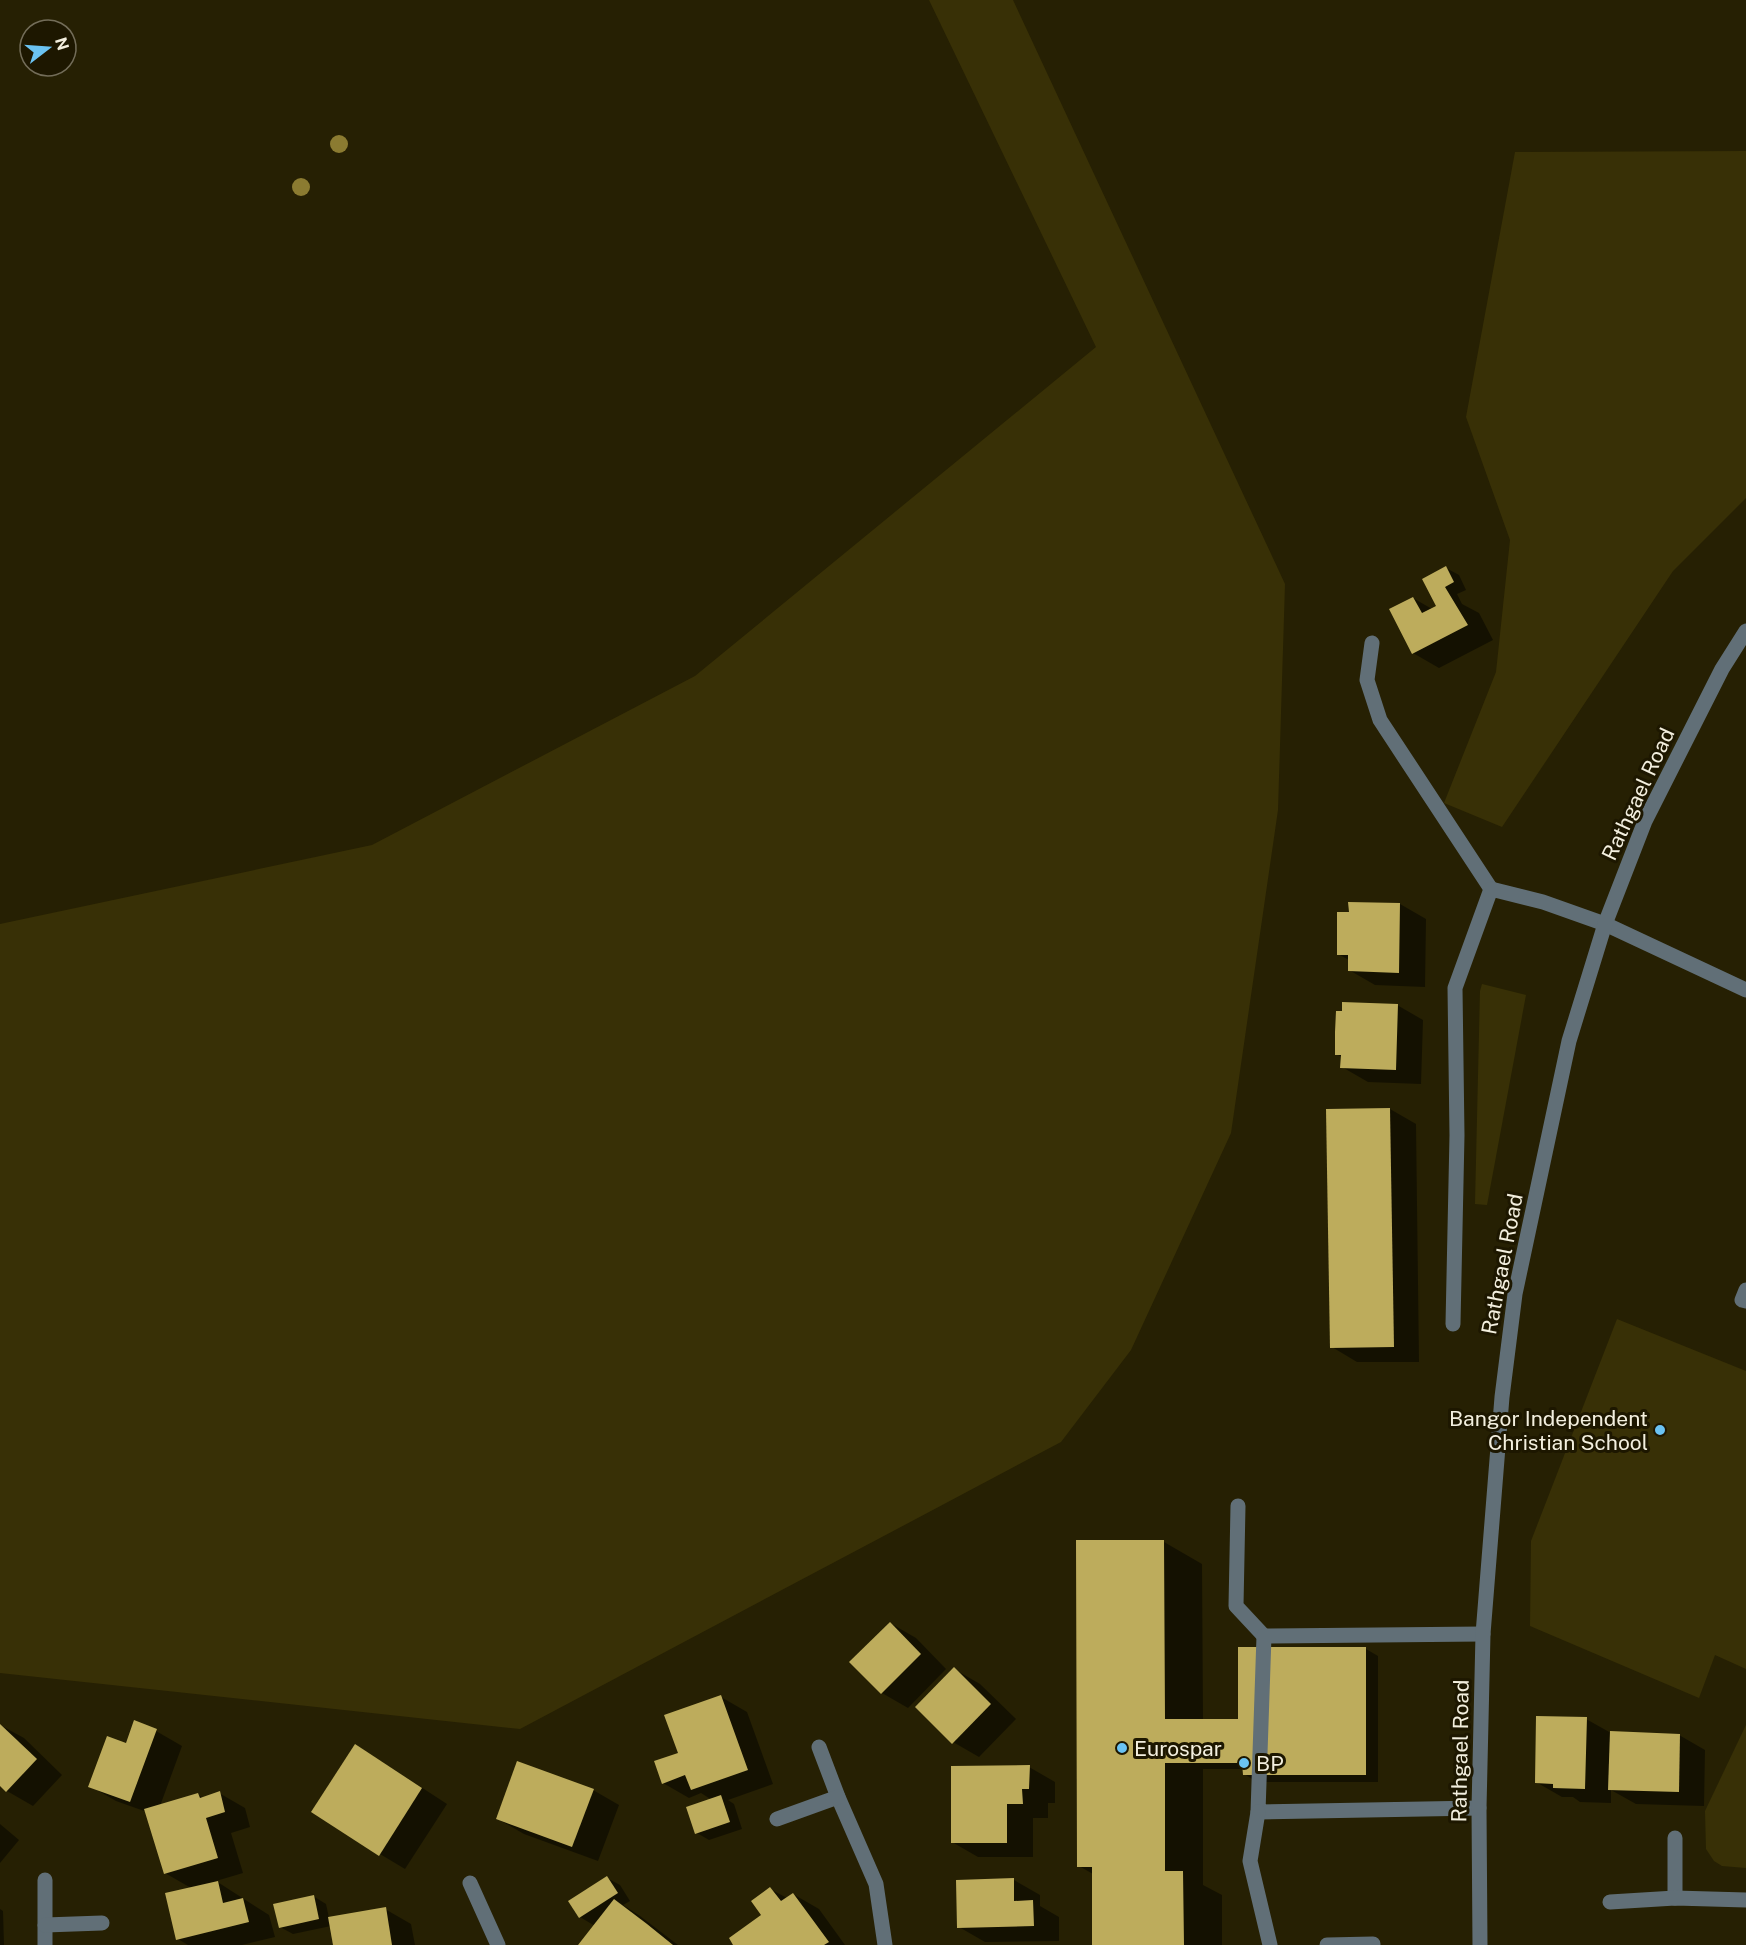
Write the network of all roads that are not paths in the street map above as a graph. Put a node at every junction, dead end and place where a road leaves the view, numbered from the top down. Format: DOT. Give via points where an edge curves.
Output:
graph roads {
  1 [pos="1746,631"];
  2 [pos="1372,643"];
  3 [pos="1491,889"];
  4 [pos="1605,924"];
  5 [pos="1746,990"];
  6 [pos="1746,1290"];
  7 [pos="1746,1302"];
  8 [pos="1453,1324"];
  9 [pos="1238,1506"];
  10 [pos="1483,1635"];
  11 [pos="1264,1636"];
  12 [pos="819,1747"];
  13 [pos="838,1797"];
  14 [pos="1479,1808"];
  15 [pos="1258,1812"];
  16 [pos="777,1819"];
  17 [pos="1675,1838"];
  18 [pos="45,1880"];
  19 [pos="470,1883"];
  20 [pos="1675,1898"];
  21 [pos="1746,1899"];
  22 [pos="1611,1902"];
  23 [pos="102,1923"];
  24 [pos="45,1925"];
  25 [pos="1373,1944"];
  26 [pos="45,1945"];
  27 [pos="498,1945"];
  28 [pos="885,1945"];
  29 [pos="1270,1945"];
  30 [pos="1327,1945"];
  31 [pos="1480,1945"];
  1 -- 4 [label="street, Rathgael Road" via="1722,669 1645,821"];
  2 -- 3 [label="street" via="1368,680 1380,720"];
  3 -- 4 [label="street"];
  3 -- 8 [label="street" via="1455,988"];
  4 -- 5 [label="street"];
  4 -- 10 [label="street, Rathgael Road" via="1569,1041 1515,1294 1502,1397"];
  6 -- 7 [label="street" via="1742,1300"];
  9 -- 11 [label="street" via="1236,1606"];
  10 -- 11 [label="street"];
  10 -- 14 [label="street, Rathgael Road"];
  11 -- 15 [label="street"];
  12 -- 13 [label="street"];
  13 -- 16 [label="street"];
  13 -- 28 [label="street" via="876,1884"];
  14 -- 15 [label="street"];
  14 -- 31 [label="street, Rathgael Road"];
  15 -- 29 [label="street" via="1250,1861"];
  17 -- 20 [label="street"];
  18 -- 24 [label="street"];
  19 -- 27 [label="street"];
  20 -- 21 [label="street"];
  20 -- 22 [label="street"];
  23 -- 24 [label="street"];
  24 -- 26 [label="street"];
  25 -- 30 [label="street"];
}
